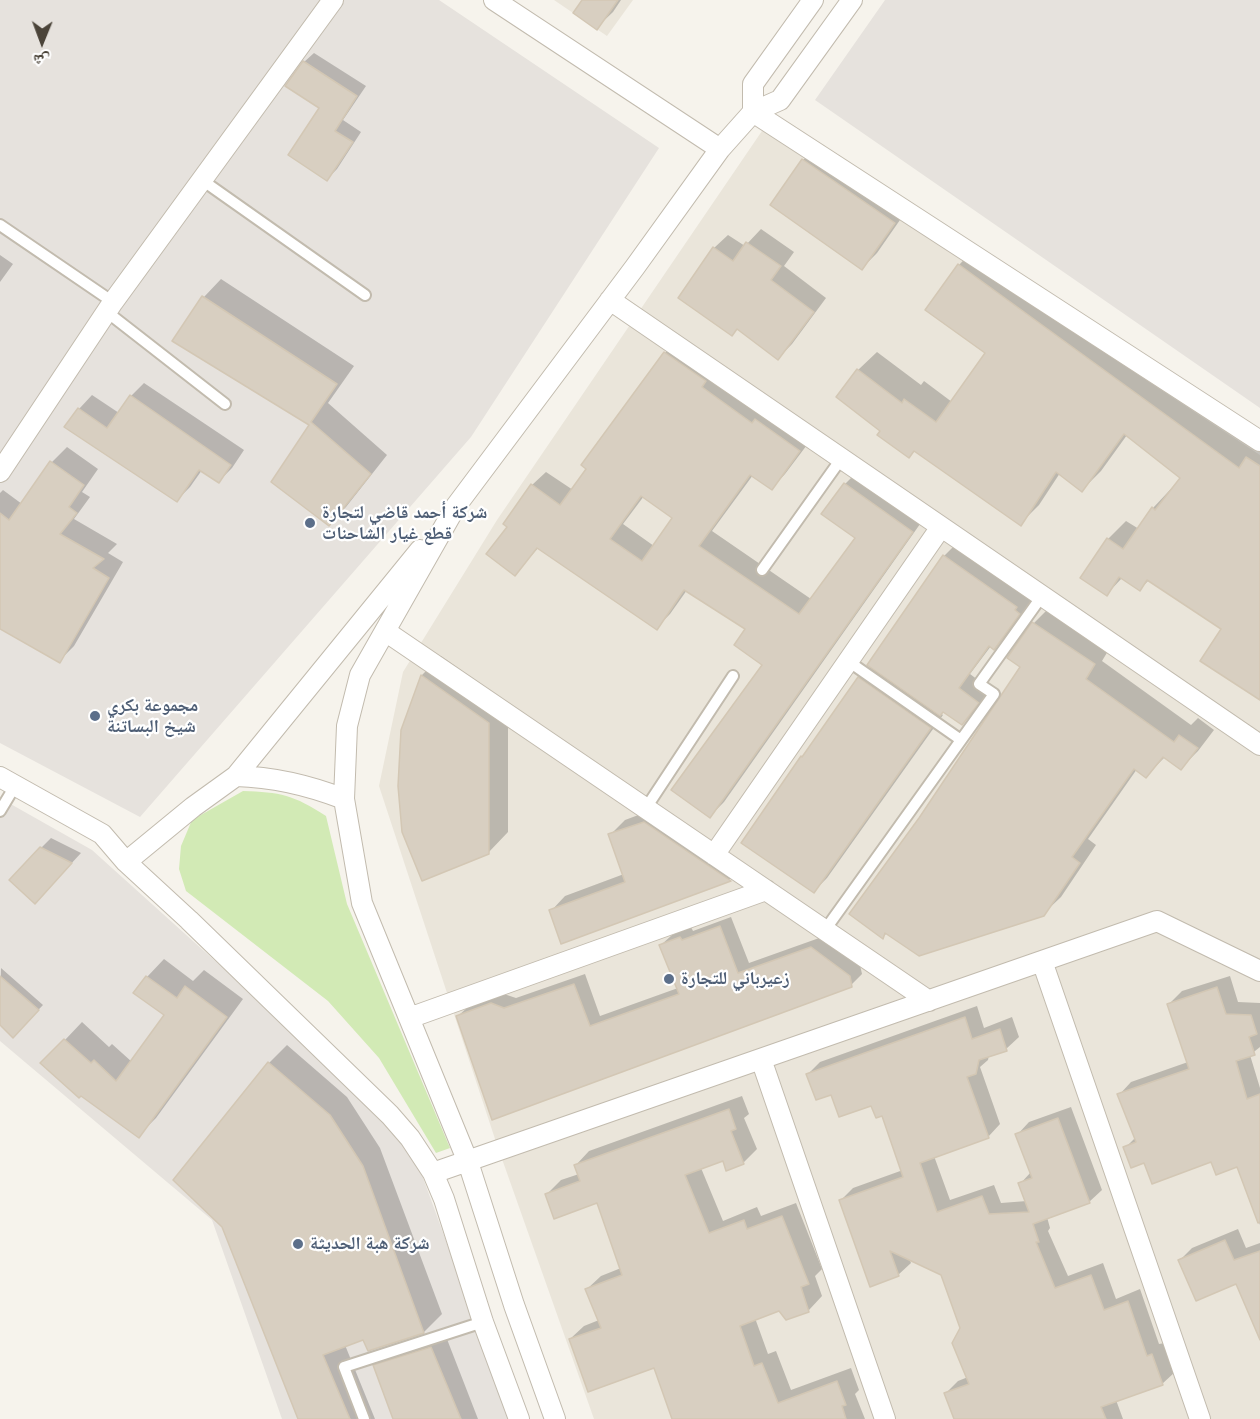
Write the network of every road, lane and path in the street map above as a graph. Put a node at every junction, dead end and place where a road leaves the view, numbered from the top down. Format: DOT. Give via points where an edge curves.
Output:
graph roads {
  1 [pos="333,0"];
  2 [pos="494,0"];
  3 [pos="813,0"];
  4 [pos="852,0"];
  5 [pos="753,112"];
  6 [pos="720,148"];
  7 [pos="202,180"];
  8 [pos="0,225"];
  9 [pos="365,295"];
  10 [pos="610,300"];
  11 [pos="110,307"];
  12 [pos="225,404"];
  13 [pos="1260,441"];
  14 [pos="841,459"];
  15 [pos="0,472"];
  16 [pos="456,506"];
  17 [pos="941,527"];
  18 [pos="762,570"];
  19 [pos="1042,596"];
  20 [pos="385,631"];
  21 [pos="849,661"];
  22 [pos="733,676"];
  23 [pos="961,740"];
  24 [pos="1260,745"];
  25 [pos="236,776"];
  26 [pos="8,782"];
  27 [pos="344,799"];
  28 [pos="646,808"];
  29 [pos="0,811"];
  30 [pos="714,855"];
  31 [pos="126,862"];
  32 [pos="766,890"];
  33 [pos="825,930"];
  34 [pos="1042,961"];
  35 [pos="1260,971"];
  36 [pos="929,1000"];
  37 [pos="409,1018"];
  38 [pos="761,1059"];
  39 [pos="468,1162"];
  40 [pos="433,1173"];
  41 [pos="483,1322"];
  42 [pos="364,1419"];
  43 [pos="519,1419"];
  44 [pos="555,1419"];
  45 [pos="885,1419"];
  46 [pos="1200,1419"];
  1 -- 7 [label="street"];
  2 -- 6 [label="street"];
  3 -- 5 [label="street" via="753,84"];
  4 -- 5 [label="street" via="780,100"];
  5 -- 6 [label="street"];
  5 -- 13 [label="street"];
  6 -- 10 [label="street"];
  7 -- 9 [label="lane"];
  7 -- 11 [label="street"];
  8 -- 11 [label="lane"];
  10 -- 14 [label="street"];
  10 -- 16 [label="street"];
  11 -- 12 [label="lane"];
  11 -- 15 [label="street"];
  14 -- 17 [label="street"];
  14 -- 18 [label="lane"];
  16 -- 20 [label="street"];
  16 -- 25 [label="street"];
  17 -- 19 [label="street"];
  17 -- 21 [label="street"];
  19 -- 23 [label="lane" via="979,684 994,694"];
  19 -- 24 [label="street"];
  20 -- 27 [label="street" via="360,675 347,726"];
  20 -- 28 [label="street"];
  21 -- 23 [label="lane"];
  21 -- 30 [label="street"];
  22 -- 28 [label="lane"];
  23 -- 33 [label="lane"];
  25 -- 27 [label="street" via="280,780"];
  25 -- 31 [label="street"];
  26 -- 29 [label="lane"];
  26 -- 31 [label="street" via="102,834"];
  27 -- 37 [label="street" via="362,903"];
  28 -- 30 [label="street"];
  30 -- 32 [label="street"];
  31 -- 40 [label="street" via="390,1115"];
  32 -- 33 [label="street"];
  32 -- 37 [label="street"];
  33 -- 36 [label="street"];
  34 -- 35 [label="street" via="1157,921"];
  34 -- 36 [label="street"];
  34 -- 46 [label="street"];
  36 -- 38 [label="street"];
  37 -- 39 [label="street"];
  38 -- 39 [label="street"];
  38 -- 45 [label="street"];
  39 -- 40 [label="street"];
  39 -- 44 [label="street"];
  40 -- 41 [label="street"];
  41 -- 42 [label="lane" via="344,1367"];
  41 -- 43 [label="street"];
}
